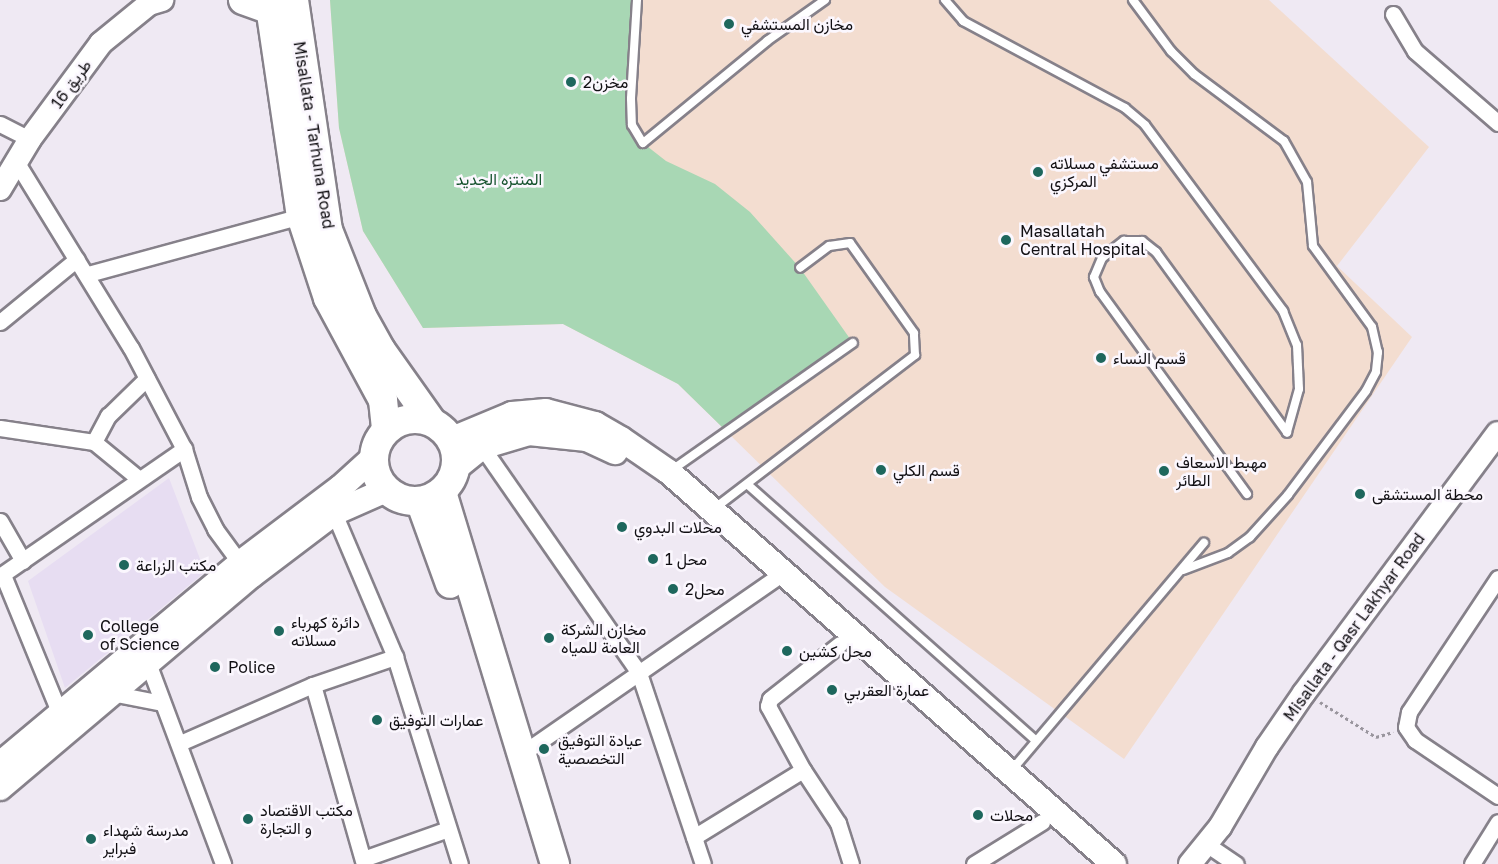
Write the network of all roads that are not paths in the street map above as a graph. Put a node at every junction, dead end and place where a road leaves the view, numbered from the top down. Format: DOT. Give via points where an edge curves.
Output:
graph roads {
  1 [pos="243,0"];
  2 [pos="637,0"];
  3 [pos="825,0"];
  4 [pos="945,0"];
  5 [pos="1133,0"];
  6 [pos="152,1"];
  7 [pos="278,3"];
  8 [pos="1393,14"];
  9 [pos="1498,123"];
  10 [pos="0,124"];
  11 [pos="30,139"];
  12 [pos="17,164"];
  13 [pos="0,189"];
  14 [pos="301,216"];
  15 [pos="77,259"];
  16 [pos="800,268"];
  17 [pos="88,274"];
  18 [pos="0,322"];
  19 [pos="853,343"];
  20 [pos="147,378"];
  21 [pos="0,428"];
  22 [pos="386,430"];
  23 [pos="442,430"];
  24 [pos="1498,433"];
  25 [pos="94,442"];
  26 [pos="482,447"];
  27 [pos="184,449"];
  28 [pos="374,457"];
  29 [pos="456,468"];
  30 [pos="669,472"];
  31 [pos="139,479"];
  32 [pos="748,485"];
  33 [pos="386,490"];
  34 [pos="1247,494"];
  35 [pos="431,497"];
  36 [pos="334,513"];
  37 [pos="706,515"];
  38 [pos="0,521"];
  39 [pos="1204,543"];
  40 [pos="23,561"];
  41 [pos="240,562"];
  42 [pos="1183,570"];
  43 [pos="1,576"];
  44 [pos="778,577"];
  45 [pos="1498,578"];
  46 [pos="840,645"];
  47 [pos="395,657"];
  48 [pos="148,663"];
  49 [pos="639,673"];
  50 [pos="314,685"];
  51 [pos="111,693"];
  52 [pos="162,703"];
  53 [pos="60,714"];
  54 [pos="1036,741"];
  55 [pos="180,743"];
  56 [pos="520,755"];
  57 [pos="0,764"];
  58 [pos="803,770"];
  59 [pos="1005,778"];
  60 [pos="0,788"];
  61 [pos="1498,796"];
  62 [pos="1042,822"];
  63 [pos="1498,822"];
  64 [pos="1220,827"];
  65 [pos="448,829"];
  66 [pos="694,837"];
  67 [pos="1212,857"];
  68 [pos="363,861"];
  69 [pos="223,864"];
  70 [pos="460,864"];
  71 [pos="542,864"];
  72 [pos="555,864"];
  73 [pos="703,864"];
  74 [pos="851,864"];
  75 [pos="974,864"];
  76 [pos="1089,864"];
  77 [pos="1114,864"];
  78 [pos="1191,864"];
  79 [pos="1236,864"];
  80 [pos="1472,864"];
  1 -- 7 [label="highway"];
  2 -- 3 [label="lane" via="632,125 643,143 767,41"];
  4 -- 34 [label="lane" via="963,21 1125,108 1145,125 1283,311 1297,345 1299,389 1287,432 1156,252 1142,241 1124,241 1102,258 1094,277 1100,292"];
  5 -- 42 [label="lane" via="1171,51 1194,74 1284,141 1307,182 1313,246 1372,327 1378,352 1376,372 1366,392 1288,495 1250,537 1228,553"];
  6 -- 11 [label="main road, طريق 16" via="101,43"];
  7 -- 14 [label="highway, Misallata - Tarhuna Road"];
  7 -- 23 [label="highway, Misallata - Tarhuna Road" via="328,230 362,315 381,350"];
  8 -- 9 [label="street" via="1415,51"];
  10 -- 11 [label="street"];
  11 -- 12 [label="main road, طريق 16"];
  12 -- 13 [label="main road, طريق 16"];
  12 -- 15 [label="street"];
  14 -- 17 [label="street"];
  14 -- 22 [label="highway, Misallata - Tarhuna Road" via="327,297 383,400"];
  15 -- 17 [label="street"];
  15 -- 18 [label="street"];
  16 -- 32 [label="lane" via="829,246 844,242 856,249 914,333 915,355"];
  17 -- 20 [label="street"];
  19 -- 30 [label="lane"];
  20 -- 25 [label="street" via="108,416"];
  20 -- 27 [label="street"];
  21 -- 25 [label="street"];
  22 -- 23 [label="highway" via="408,420"];
  22 -- 28 [label="highway"];
  23 -- 29 [label="highway"];
  23 -- 30 [label="main road" via="512,414 546,411 596,424"];
  24 -- 64 [label="main road, Misallata - Qasr Lakhyar Road" via="1304,693 1249,774"];
  25 -- 31 [label="street"];
  26 -- 29 [label="main road"];
  26 -- 37 [label="main road" via="529,433 587,439 623,457"];
  26 -- 49 [label="street"];
  27 -- 31 [label="street"];
  27 -- 41 [label="street" via="199,497 215,529"];
  28 -- 33 [label="highway" via="375,469"];
  28 -- 41 [label="main road" via="341,487"];
  29 -- 35 [label="highway"];
  30 -- 37 [label="main road"];
  31 -- 40 [label="street"];
  32 -- 37 [label="lane"];
  32 -- 54 [label="lane"];
  33 -- 35 [label="highway" via="396,497"];
  33 -- 36 [label="main road"];
  35 -- 56 [label="highway"];
  35 -- 71 [label="highway"];
  36 -- 47 [label="street"];
  36 -- 48 [label="main road"];
  37 -- 44 [label="main road"];
  38 -- 40 [label="street"];
  39 -- 42 [label="lane"];
  40 -- 43 [label="street"];
  41 -- 53 [label="main road"];
  42 -- 54 [label="lane"];
  43 -- 53 [label="street"];
  44 -- 46 [label="main road"];
  44 -- 49 [label="street"];
  44 -- 59 [label="main road"];
  45 -- 61 [label="street" via="1409,712 1406,727 1415,740"];
  46 -- 58 [label="street" via="780,688 768,706"];
  46 -- 59 [label="main road"];
  47 -- 50 [label="street"];
  47 -- 65 [label="street"];
  48 -- 51 [label="main road"];
  48 -- 52 [label="street"];
  49 -- 56 [label="street"];
  49 -- 66 [label="street"];
  50 -- 55 [label="street"];
  50 -- 68 [label="street"];
  51 -- 52 [label="street"];
  51 -- 60 [label="main road"];
  52 -- 55 [label="street"];
  53 -- 57 [label="main road"];
  54 -- 59 [label="lane"];
  55 -- 69 [label="street"];
  56 -- 72 [label="highway"];
  58 -- 66 [label="street"];
  58 -- 74 [label="street" via="838,823"];
  59 -- 62 [label="main road"];
  59 -- 77 [label="main road"];
  62 -- 75 [label="street"];
  62 -- 76 [label="main road"];
  63 -- 80 [label="street"];
  64 -- 67 [label="main road"];
  64 -- 78 [label="main road"];
  65 -- 68 [label="street"];
  65 -- 70 [label="street"];
  66 -- 73 [label="street"];
  67 -- 79 [label="street"];
}
